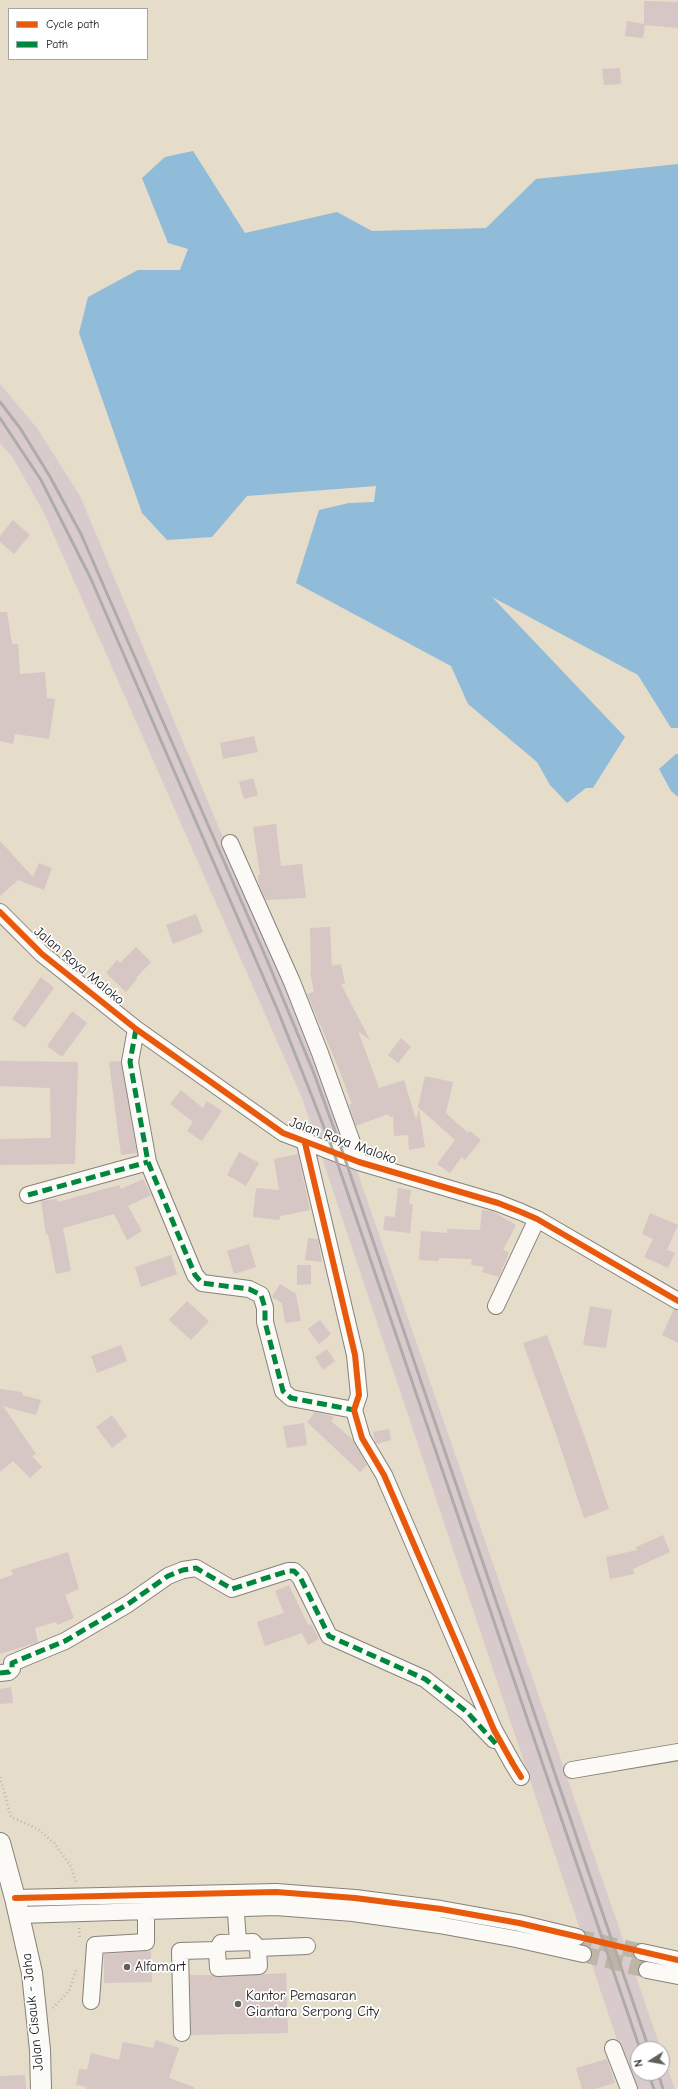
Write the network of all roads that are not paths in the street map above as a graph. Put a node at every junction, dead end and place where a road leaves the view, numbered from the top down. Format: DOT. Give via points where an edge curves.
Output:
graph roads {
  1 [pos="230,843"];
  2 [pos="0,912"];
  3 [pos="136,1029"];
  4 [pos="306,1143"];
  5 [pos="148,1162"];
  6 [pos="359,1162"];
  7 [pos="28,1195"];
  8 [pos="537,1219"];
  9 [pos="678,1301"];
  10 [pos="496,1306"];
  11 [pos="354,1410"];
  12 [pos="0,1673"];
  13 [pos="678,1752"];
  14 [pos="508,1758"];
  15 [pos="572,1770"];
  16 [pos="522,1777"];
  17 [pos="0,1843"];
  18 [pos="235,1900"];
  19 [pos="17,1907"];
  20 [pos="146,1911"];
  21 [pos="577,1937"];
  22 [pos="238,1942"];
  23 [pos="307,1946"];
  24 [pos="258,1948"];
  25 [pos="217,1950"];
  26 [pos="642,1952"];
  27 [pos="582,1954"];
  28 [pos="678,1960"];
  29 [pos="647,1970"];
  30 [pos="678,1976"];
  31 [pos="91,2001"];
  32 [pos="182,2032"];
  33 [pos="613,2048"];
  34 [pos="41,2089"];
  35 [pos="629,2089"];
  1 -- 6 [label="street" via="292,982"];
  2 -- 3 [label="street, Jalan Raya Maloko" via="42,954"];
  3 -- 4 [label="street, Jalan Raya Maloko" via="259,1117 283,1133"];
  3 -- 5 [label="street" via="130,1062"];
  4 -- 6 [label="street, Jalan Raya Maloko"];
  4 -- 11 [label="street" via="355,1355 359,1395"];
  5 -- 7 [label="street"];
  5 -- 11 [label="street" via="195,1275 202,1283 249,1289 261,1295 283,1390 291,1398"];
  6 -- 8 [label="street, Jalan Raya Maloko" via="498,1203"];
  8 -- 9 [label="street, Jalan Raya Maloko"];
  8 -- 10 [label="street"];
  11 -- 14 [label="street" via="362,1438 384,1475"];
  12 -- 14 [label="street" via="10,1672 12,1663 66,1641 128,1604 168,1576 183,1570 196,1568 232,1589 294,1571 300,1577 329,1636 425,1679 476,1720"];
  13 -- 15 [label="street"];
  14 -- 16 [label="street"];
  17 -- 19 [label="main road, Jalan Cisauk - Jaha"];
  18 -- 19 [label="street"];
  18 -- 20 [label="street"];
  18 -- 21 [label="street" via="276,1892 363,1899 496,1919"];
  18 -- 22 [label="street"];
  18 -- 27 [label="street" via="276,1907 353,1913 439,1924 516,1938"];
  19 -- 20 [label="street"];
  19 -- 34 [label="main road, Jalan Cisauk - Jaha" via="32,1973 40,2050"];
  20 -- 31 [label="street" via="146,1942 94,1945"];
  22 -- 24 [label="street" via="253,1942"];
  22 -- 25 [label="street" via="222,1943"];
  23 -- 24 [label="street"];
  24 -- 25 [label="street" via="259,1966 218,1968"];
  25 -- 32 [label="street" via="180,1951"];
  26 -- 28 [label="street"];
  29 -- 30 [label="street"];
  33 -- 35 [label="street"];
}
